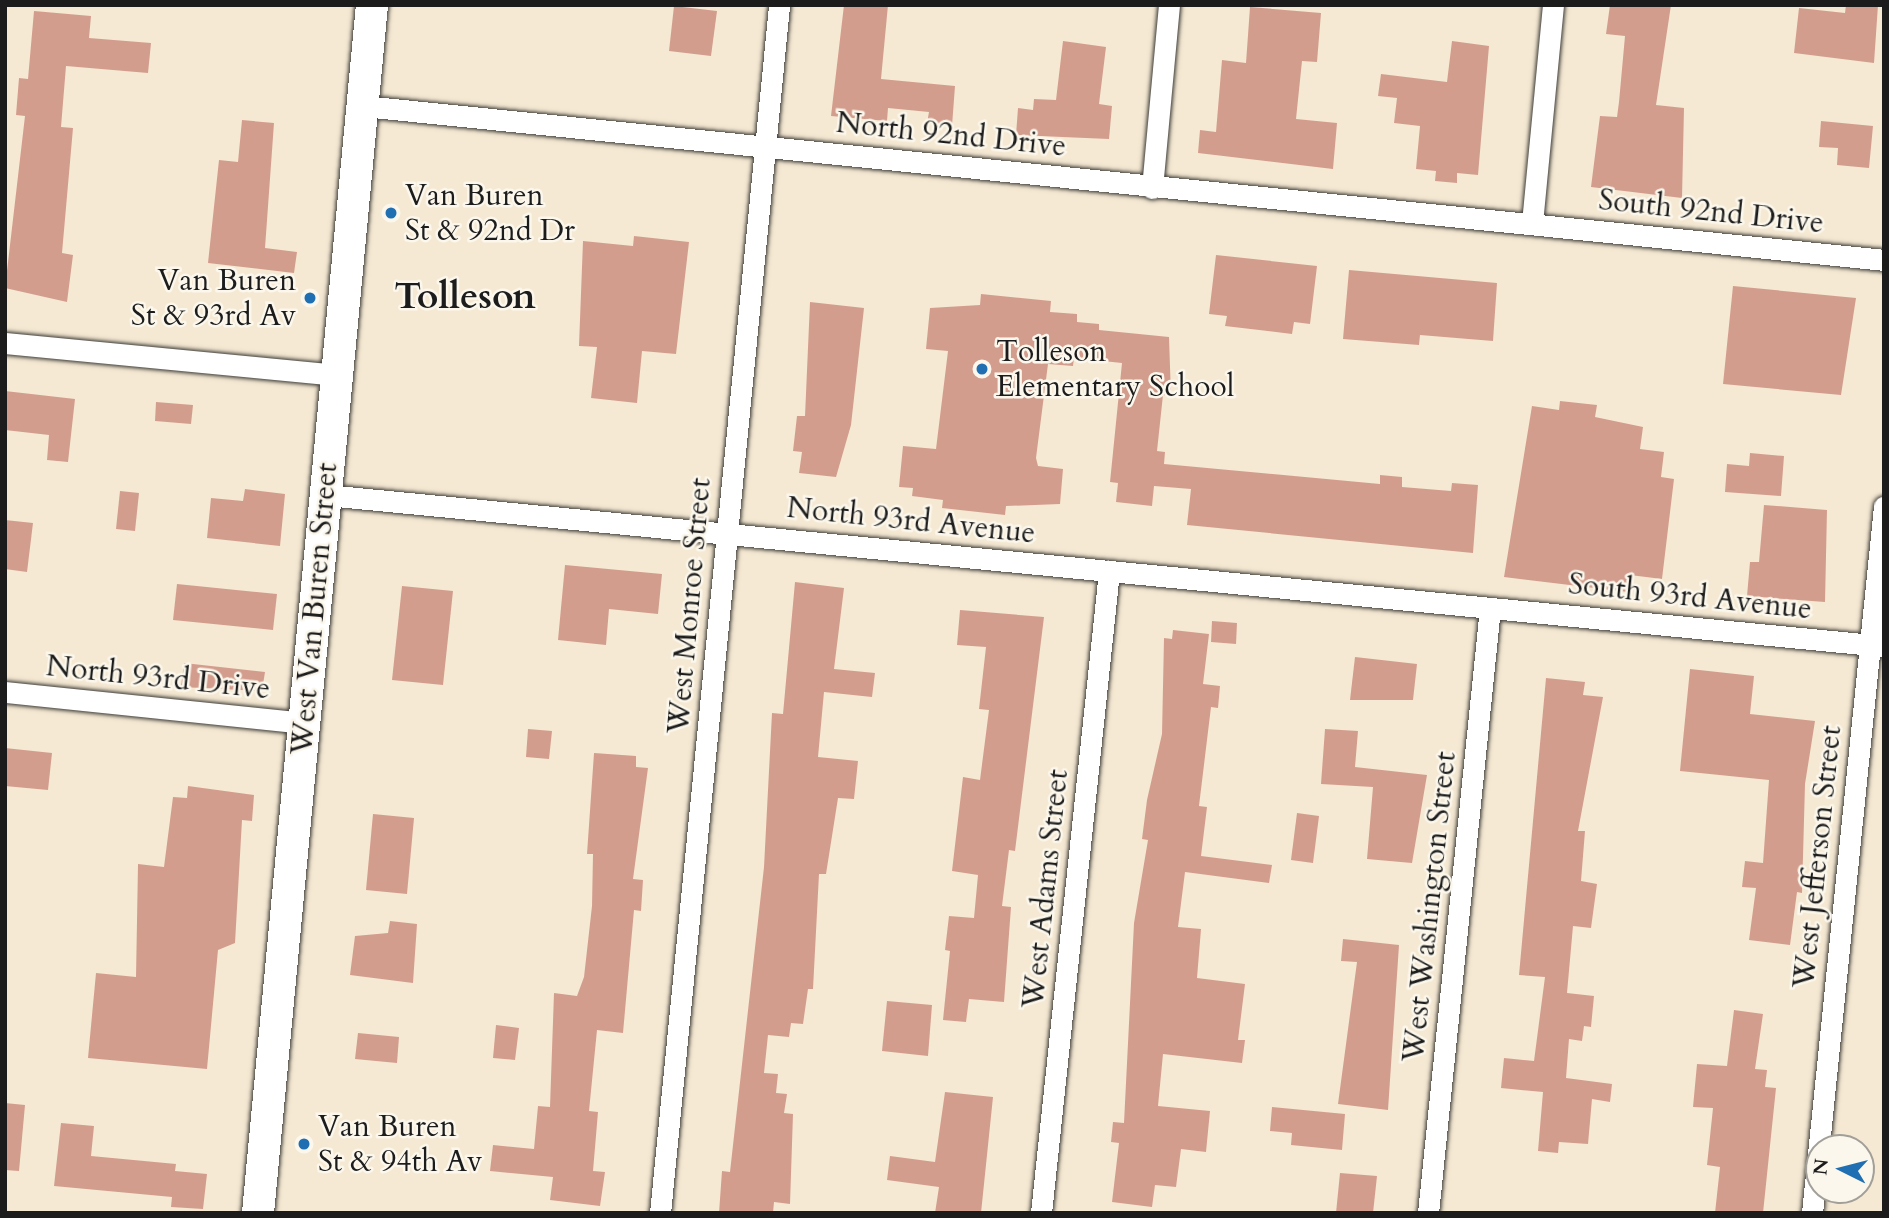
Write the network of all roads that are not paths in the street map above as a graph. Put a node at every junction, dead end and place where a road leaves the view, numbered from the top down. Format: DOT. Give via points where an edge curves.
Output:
graph roads {
  1 [pos="372,5"];
  2 [pos="779,5"];
  3 [pos="1170,5"];
  4 [pos="1553,5"];
  5 [pos="363,106"];
  6 [pos="765,145"];
  7 [pos="1152,188"];
  8 [pos="1532,223"];
  9 [pos="1884,260"];
  10 [pos="5,343"];
  11 [pos="337,374"];
  12 [pos="326,495"];
  13 [pos="1884,507"];
  14 [pos="727,532"];
  15 [pos="1109,571"];
  16 [pos="1490,608"];
  17 [pos="1877,646"];
  18 [pos="5,692"];
  19 [pos="304,723"];
  20 [pos="258,1213"];
  21 [pos="660,1213"];
  22 [pos="1041,1213"];
  23 [pos="1428,1213"];
  24 [pos="1812,1213"];
  1 -- 5 [label="main road, West Van Buren Street"];
  2 -- 6 [label="street, West Monroe Street"];
  3 -- 7 [label="street"];
  4 -- 8 [label="street"];
  5 -- 6 [label="street, North 92nd Drive"];
  5 -- 11 [label="main road, West Van Buren Street"];
  6 -- 7 [label="street, North 92nd Drive"];
  6 -- 14 [label="street, West Monroe Street"];
  7 -- 8 [label="street, North 92nd Drive"];
  8 -- 9 [label="street, South 92nd Drive"];
  10 -- 11 [label="street"];
  11 -- 12 [label="main road, West Van Buren Street"];
  12 -- 14 [label="street, North 93rd Avenue"];
  12 -- 19 [label="main road, West Van Buren Street"];
  13 -- 17 [label="street, West Jefferson Street"];
  14 -- 15 [label="street, North 93rd Avenue"];
  14 -- 21 [label="street, West Monroe Street"];
  15 -- 16 [label="street, North 93rd Avenue"];
  15 -- 22 [label="street, West Adams Street"];
  16 -- 17 [label="street, South 93rd Avenue"];
  16 -- 23 [label="street, West Washington Street"];
  17 -- 24 [label="street, West Jefferson Street"];
  18 -- 19 [label="street, North 93rd Drive"];
  19 -- 20 [label="main road, West Van Buren Street"];
}
